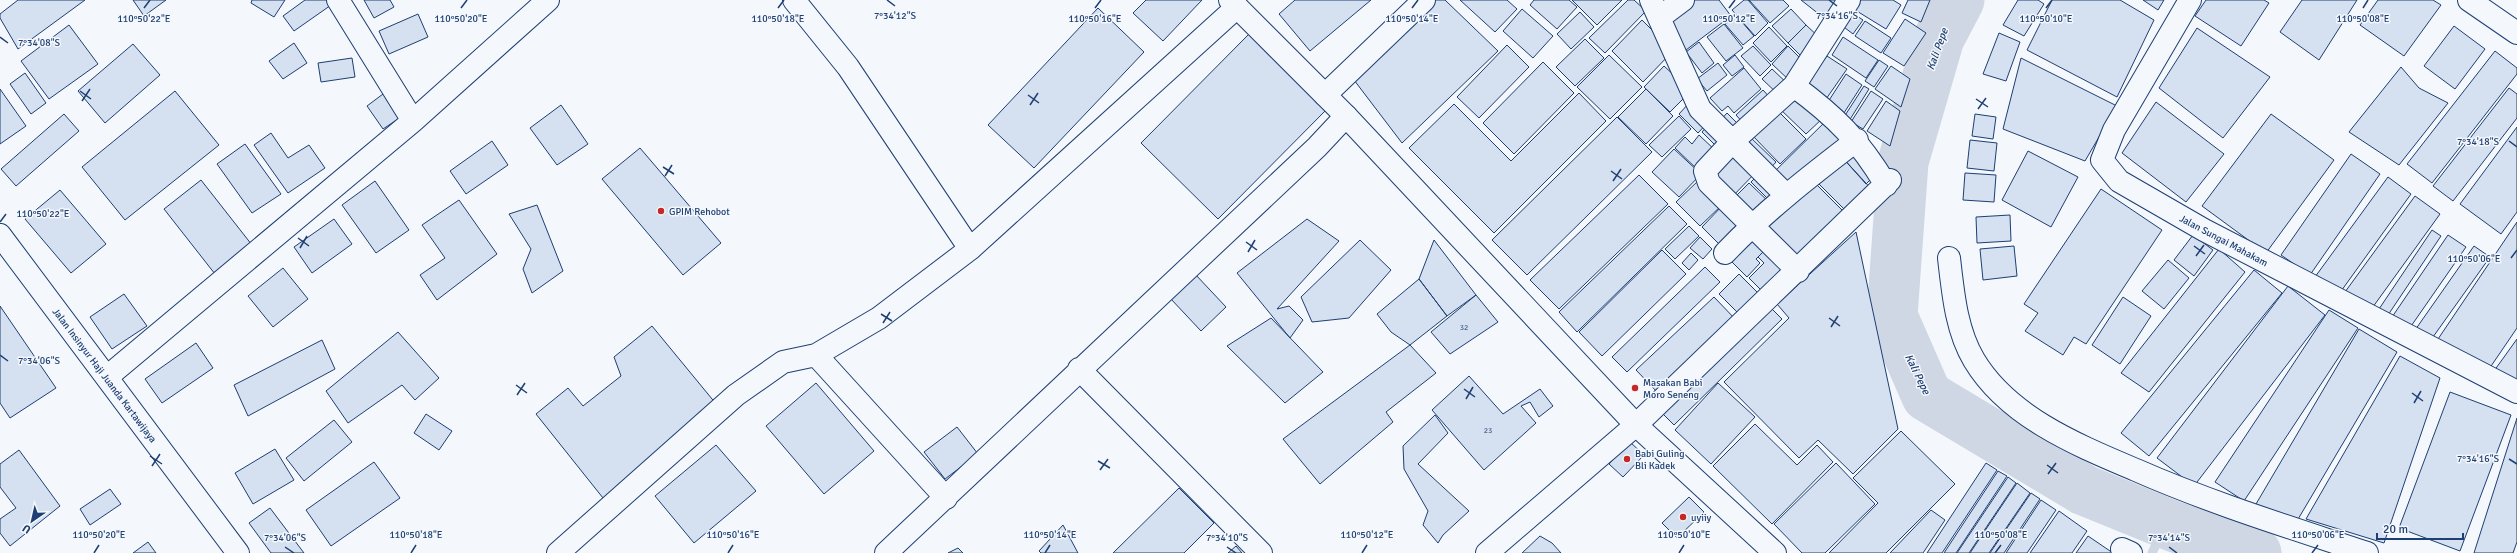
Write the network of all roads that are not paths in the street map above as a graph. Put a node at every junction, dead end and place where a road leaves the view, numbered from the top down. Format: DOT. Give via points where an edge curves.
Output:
graph roads {
  1 [pos="338,0"];
  2 [pos="548,0"];
  3 [pos="794,0"];
  4 [pos="1424,0"];
  5 [pos="1683,0"];
  6 [pos="1849,0"];
  7 [pos="2190,0"];
  8 [pos="2469,0"];
  9 [pos="1234,3"];
  10 [pos="1655,9"];
  11 [pos="2517,33"];
  12 [pos="1794,86"];
  13 [pos="1326,95"];
  14 [pos="1346,116"];
  15 [pos="413,121"];
  16 [pos="1857,140"];
  17 [pos="1732,141"];
  18 [pos="1786,194"];
  19 [pos="1752,224"];
  20 [pos="0,235"];
  21 [pos="970,249"];
  22 [pos="1725,253"];
  23 [pos="1949,258"];
  24 [pos="1798,271"];
  25 [pos="816,355"];
  26 [pos="1079,369"];
  27 [pos="107,377"];
  28 [pos="2517,392"];
  29 [pos="1636,425"];
  30 [pos="946,498"];
  31 [pos="238,553"];
  32 [pos="558,553"];
  33 [pos="886,553"];
  34 [pos="1261,553"];
  35 [pos="1486,553"];
  36 [pos="1775,553"];
  37 [pos="2367,553"];
  1 -- 15 [label="street"];
  2 -- 15 [label="street"];
  3 -- 21 [label="street" via="848,67"];
  4 -- 13 [label="street"];
  5 -- 10 [label="street"];
  6 -- 12 [label="street"];
  7 -- 28 [label="street, Jalan Sungai Mahakam" via="2114,130 2102,160 2119,181 2204,230"];
  8 -- 11 [label="street"];
  9 -- 13 [label="street"];
  9 -- 21 [label="street"];
  10 -- 17 [label="street" via="1698,106"];
  12 -- 16 [label="street" via="1826,110"];
  12 -- 17 [label="street"];
  13 -- 14 [label="street"];
  14 -- 26 [label="street" via="1317,147"];
  14 -- 29 [label="street"];
  15 -- 27 [label="street"];
  16 -- 18 [label="street"];
  16 -- 24 [label="street" via="1888,183"];
  17 -- 18 [label="street"];
  17 -- 19 [label="street" via="1707,167 1704,175 1709,183"];
  18 -- 19 [label="street"];
  19 -- 22 [label="street"];
  19 -- 24 [label="street"];
  20 -- 27 [label="street, Jalan Insinyur Haji Juanda Kartawijaya"];
  21 -- 25 [label="street" via="879,318"];
  23 -- 37 [label="street" via="1958,319 1973,360 2009,401 2034,419 2095,454 2178,489"];
  24 -- 29 [label="street"];
  25 -- 30 [label="street"];
  25 -- 32 [label="street" via="783,362 736,395"];
  26 -- 30 [label="street"];
  26 -- 34 [label="street"];
  27 -- 31 [label="street, Jalan Insinyur Haji Juanda Kartawijaya"];
  29 -- 35 [label="street"];
  29 -- 36 [label="street"];
  30 -- 33 [label="street"];
}
